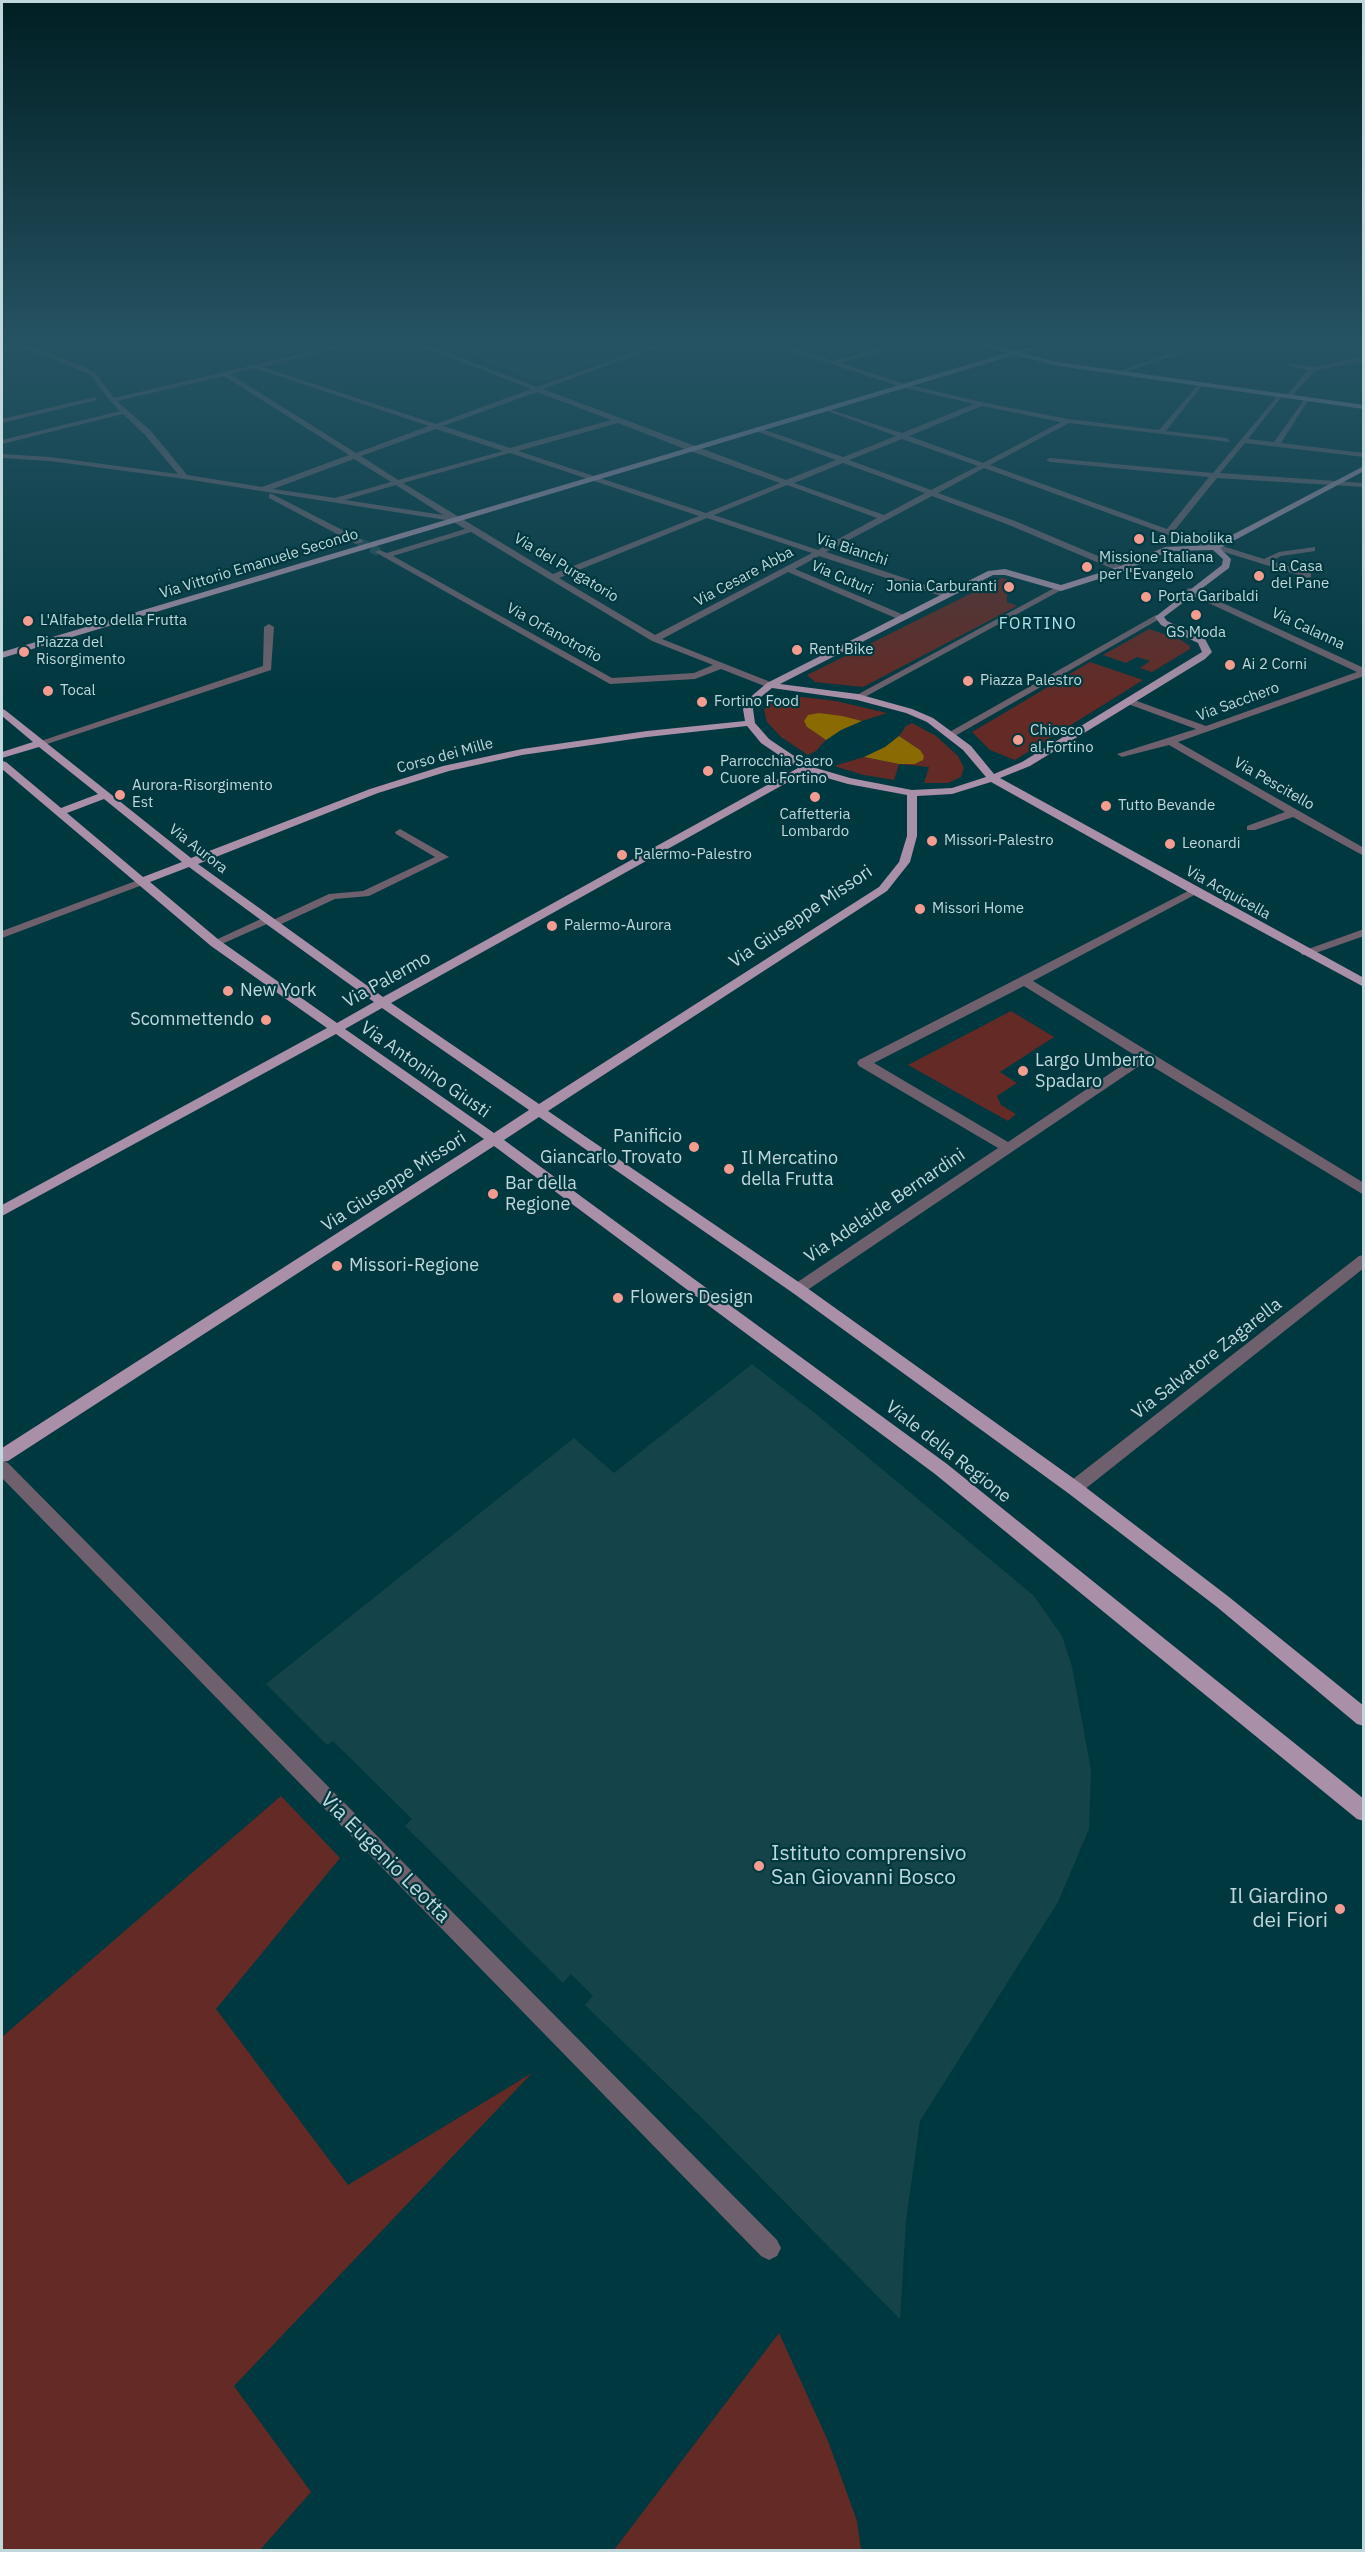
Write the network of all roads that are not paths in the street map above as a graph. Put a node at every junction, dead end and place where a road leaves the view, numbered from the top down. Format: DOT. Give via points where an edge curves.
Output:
graph roads {
  1 [pos="88,464"];
  2 [pos="174,464"];
  3 [pos="331,464"];
  4 [pos="370,464"];
  5 [pos="464,464"];
  6 [pos="552,464"];
  7 [pos="643,464"];
  8 [pos="734,464"];
  9 [pos="832,464"];
  10 [pos="853,464"];
  11 [pos="977,464"];
  12 [pos="986,464"];
  13 [pos="1099,464"];
  14 [pos="1224,464"];
  15 [pos="982,466"];
  16 [pos="1364,468"];
  17 [pos="1216,474"];
  18 [pos="185,477"];
  19 [pos="596,478"];
  20 [pos="400,482"];
  21 [pos="786,483"];
  22 [pos="1334,483"];
  23 [pos="1364,485"];
  24 [pos="261,490"];
  25 [pos="932,493"];
  26 [pos="333,501"];
  27 [pos="705,515"];
  28 [pos="884,518"];
  29 [pos="456,520"];
  30 [pos="473,530"];
  31 [pos="1169,532"];
  32 [pos="359,542"];
  33 [pos="1215,547"];
  34 [pos="1312,549"];
  35 [pos="819,553"];
  36 [pos="1264,562"];
  37 [pos="788,569"];
  38 [pos="1121,569"];
  39 [pos="1308,575"];
  40 [pos="552,578"];
  41 [pos="1062,588"];
  42 [pos="1190,591"];
  43 [pos="947,595"];
  44 [pos="901,617"];
  45 [pos="1160,617"];
  46 [pos="269,627"];
  47 [pos="655,639"];
  48 [pos="2,654"];
  49 [pos="720,666"];
  50 [pos="1364,673"];
  51 [pos="770,685"];
  52 [pos="858,697"];
  53 [pos="1131,702"];
  54 [pos="2,712"];
  55 [pos="750,723"];
  56 [pos="1205,729"];
  57 [pos="951,734"];
  58 [pos="40,742"];
  59 [pos="1170,742"];
  60 [pos="1122,754"];
  61 [pos="2,755"];
  62 [pos="2,764"];
  63 [pos="805,768"];
  64 [pos="992,778"];
  65 [pos="912,793"];
  66 [pos="105,795"];
  67 [pos="58,813"];
  68 [pos="1294,813"];
  69 [pos="1251,828"];
  70 [pos="400,832"];
  71 [pos="1364,853"];
  72 [pos="190,863"];
  73 [pos="141,882"];
  74 [pos="1194,891"];
  75 [pos="270,922"];
  76 [pos="1364,932"];
  77 [pos="2,935"];
  78 [pos="215,943"];
  79 [pos="1306,952"];
  80 [pos="1024,981"];
  81 [pos="1364,983"];
  82 [pos="383,1003"];
  83 [pos="335,1029"];
  84 [pos="1145,1056"];
  85 [pos="539,1111"];
  86 [pos="495,1140"];
  87 [pos="1007,1147"];
  88 [pos="1364,1190"];
  89 [pos="2,1210"];
  90 [pos="1364,1260"];
  91 [pos="798,1289"];
  92 [pos="2,1456"];
  93 [pos="2,1468"];
  94 [pos="1074,1488"];
  95 [pos="1364,1718"];
  96 [pos="1364,1812"];
  97 [pos="769,2248"];
  1 -- 18 [label="street"];
  2 -- 18 [label="street"];
  3 -- 24 [label="street"];
  4 -- 20 [label="street, Via del Purgatorio"];
  5 -- 20 [label="street"];
  6 -- 19 [label="street, Via Bianchi"];
  7 -- 19 [label="main road, Via Vittorio Emanuele Secondo"];
  8 -- 21 [label="street"];
  9 -- 21 [label="street"];
  10 -- 25 [label="street"];
  11 -- 15 [label="street"];
  12 -- 15 [label="street, Via Cesare Abba"];
  13 -- 17 [label="street"];
  14 -- 17 [label="street"];
  15 -- 25 [label="street, Via Cesare Abba"];
  15 -- 31 [label="street"];
  16 -- 22 [label="main road"];
  17 -- 22 [label="street"];
  17 -- 31 [label="street"];
  18 -- 24 [label="street"];
  19 -- 27 [label="street, Via Bianchi"];
  19 -- 29 [label="main road, Via Vittorio Emanuele Secondo"];
  20 -- 26 [label="street"];
  20 -- 29 [label="street, Via del Purgatorio"];
  21 -- 27 [label="street"];
  21 -- 28 [label="street"];
  22 -- 23 [label="street"];
  22 -- 33 [label="main road"];
  24 -- 26 [label="street"];
  24 -- 32 [label="street"];
  25 -- 28 [label="street, Via Cesare Abba"];
  25 -- 38 [label="street"];
  26 -- 29 [label="street"];
  27 -- 35 [label="street, Via Bianchi"];
  27 -- 40 [label="street"];
  28 -- 35 [label="street, Via Cesare Abba"];
  29 -- 30 [label="street, Via del Purgatorio"];
  29 -- 48 [label="main road, Via Vittorio Emanuele Secondo"];
  30 -- 40 [label="street, Via del Purgatorio"];
  30 -- 49 [label="street, Via Orfanotrofio" via="382,554 610,681 695,676"];
  31 -- 33 [label="street"];
  33 -- 36 [label="street"];
  33 -- 38 [label="main road" via="1168,549"];
  33 -- 42 [label="main road" via="1227,559 1226,566"];
  34 -- 36 [label="street" via="1279,554"];
  35 -- 37 [label="street, Via Cesare Abba"];
  35 -- 43 [label="street, Via Bianchi"];
  36 -- 39 [label="street"];
  37 -- 44 [label="street, Via Cuturi"];
  37 -- 47 [label="street, Via Cesare Abba"];
  38 -- 41 [label="main road"];
  40 -- 47 [label="street, Via del Purgatorio"];
  41 -- 43 [label="main road" via="1005,572 991,573"];
  41 -- 52 [label="street"];
  42 -- 45 [label="main road"];
  42 -- 50 [label="street, Via Calanna"];
  43 -- 44 [label="main road"];
  44 -- 51 [label="main road"];
  45 -- 53 [label="main road" via="1164,623 1202,641 1207,652"];
  45 -- 57 [label="street"];
  46 -- 58 [label="street" via="268,668"];
  47 -- 49 [label="street, Via del Purgatorio"];
  49 -- 51 [label="street, Via del Purgatorio"];
  50 -- 56 [label="street, Via Sacchero"];
  51 -- 52 [label="main road"];
  51 -- 55 [label="main road" via="752,700 748,710"];
  52 -- 57 [label="main road" via="909,711"];
  53 -- 56 [label="street"];
  53 -- 64 [label="main road" via="1026,764"];
  54 -- 58 [label="main road, Via Aurora"];
  55 -- 63 [label="main road" via="778,752"];
  55 -- 72 [label="main road, Corso dei Mille" via="522,752 447,768 374,791"];
  56 -- 59 [label="street, Via Sacchero"];
  57 -- 64 [label="main road"];
  58 -- 61 [label="main road"];
  58 -- 66 [label="main road, Via Aurora"];
  59 -- 60 [label="street, Via Sacchero"];
  59 -- 68 [label="street, Via Pescitello"];
  62 -- 67 [label="main road"];
  63 -- 65 [label="main road"];
  63 -- 82 [label="main road, Via Palermo"];
  64 -- 65 [label="main road" via="952,791"];
  64 -- 74 [label="main road, Via Acquicella"];
  65 -- 85 [label="main road, Via Giuseppe Missori" via="912,836 904,862 883,889"];
  66 -- 67 [label="main road"];
  66 -- 72 [label="main road, Via Aurora"];
  67 -- 73 [label="main road"];
  68 -- 69 [label="street"];
  68 -- 71 [label="street, Via Pescitello"];
  70 -- 75 [label="street" via="443,857 365,894 333,896"];
  72 -- 73 [label="main road, Corso dei Mille"];
  72 -- 75 [label="main road, Via Aurora"];
  73 -- 77 [label="street"];
  73 -- 78 [label="main road"];
  74 -- 79 [label="main road, Via Acquicella"];
  74 -- 80 [label="street"];
  75 -- 78 [label="street"];
  75 -- 82 [label="main road, Via Aurora"];
  76 -- 79 [label="street"];
  78 -- 83 [label="main road"];
  79 -- 81 [label="main road, Via Acquicella"];
  80 -- 84 [label="street"];
  80 -- 87 [label="street" via="864,1063"];
  82 -- 83 [label="main road, Via Palermo"];
  82 -- 85 [label="main road, Via Aurora"];
  83 -- 86 [label="main road, Via Antonino Giusti"];
  83 -- 89 [label="main road, Via Palermo"];
  84 -- 87 [label="street, Via Adelaide Bernardini"];
  84 -- 88 [label="street"];
  85 -- 86 [label="main road, Via Giuseppe Missori"];
  85 -- 91 [label="main road, Via Aurora"];
  86 -- 92 [label="main road, Via Giuseppe Missori"];
  86 -- 96 [label="main road, Viale della Regione" via="941,1469"];
  87 -- 91 [label="street, Via Adelaide Bernardini"];
  90 -- 94 [label="street, Via Salvatore Zagarella"];
  91 -- 94 [label="main road, Via Aurora"];
  93 -- 97 [label="street, Via Eugenio Leotta"];
  94 -- 95 [label="main road, Via Aurora" via="1223,1602"];
}
